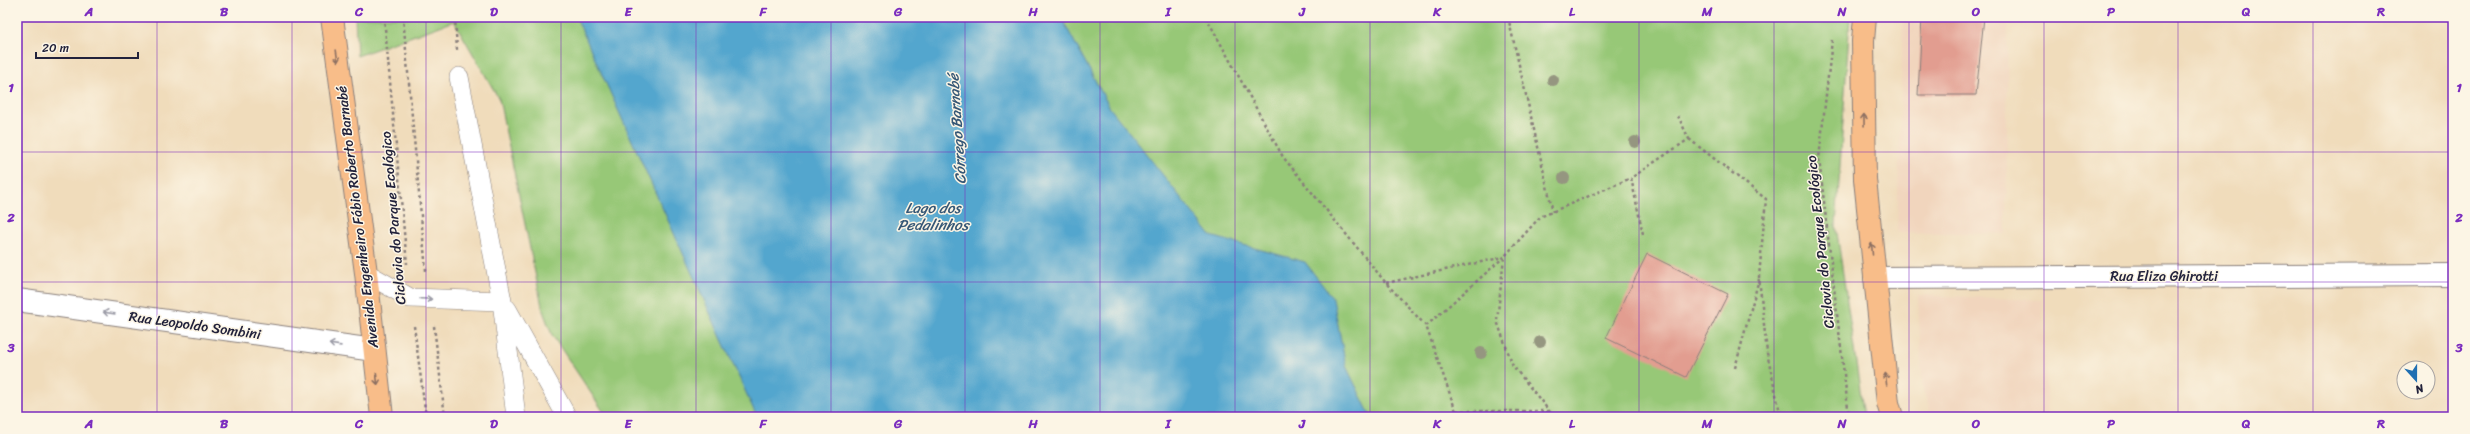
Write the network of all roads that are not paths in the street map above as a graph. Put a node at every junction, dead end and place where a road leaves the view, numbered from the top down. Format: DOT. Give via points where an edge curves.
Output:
graph roads {
  1 [pos="332,17"];
  2 [pos="1866,17"];
  3 [pos="459,77"];
  4 [pos="366,273"];
  5 [pos="2453,274"];
  6 [pos="1874,278"];
  7 [pos="17,300"];
  8 [pos="502,301"];
  9 [pos="374,350"];
  10 [pos="382,417"];
  11 [pos="516,417"];
  12 [pos="568,417"];
  13 [pos="1892,417"];
  1 -- 4 [label="main road, Avenida Engenheiro Fábio Roberto Barnabé, one-way"];
  6 -- 2 [label="main road, one-way" via="1865,179 1863,41"];
  3 -- 8 [label="lane"];
  4 -- 8 [label="lane, one-way" via="410,298"];
  4 -- 9 [label="main road, Avenida Engenheiro Fábio Roberto Barnabé"];
  5 -- 6 [label="street, Rua Eliza Ghirotti"];
  13 -- 6 [label="main road, one-way" via="1888,403"];
  9 -- 7 [label="street, Rua Leopoldo Sombini, one-way"];
  8 -- 11 [label="lane"];
  8 -- 12 [label="lane"];
  9 -- 10 [label="main road, Avenida Engenheiro Fábio Roberto Barnabé, one-way"];
}
